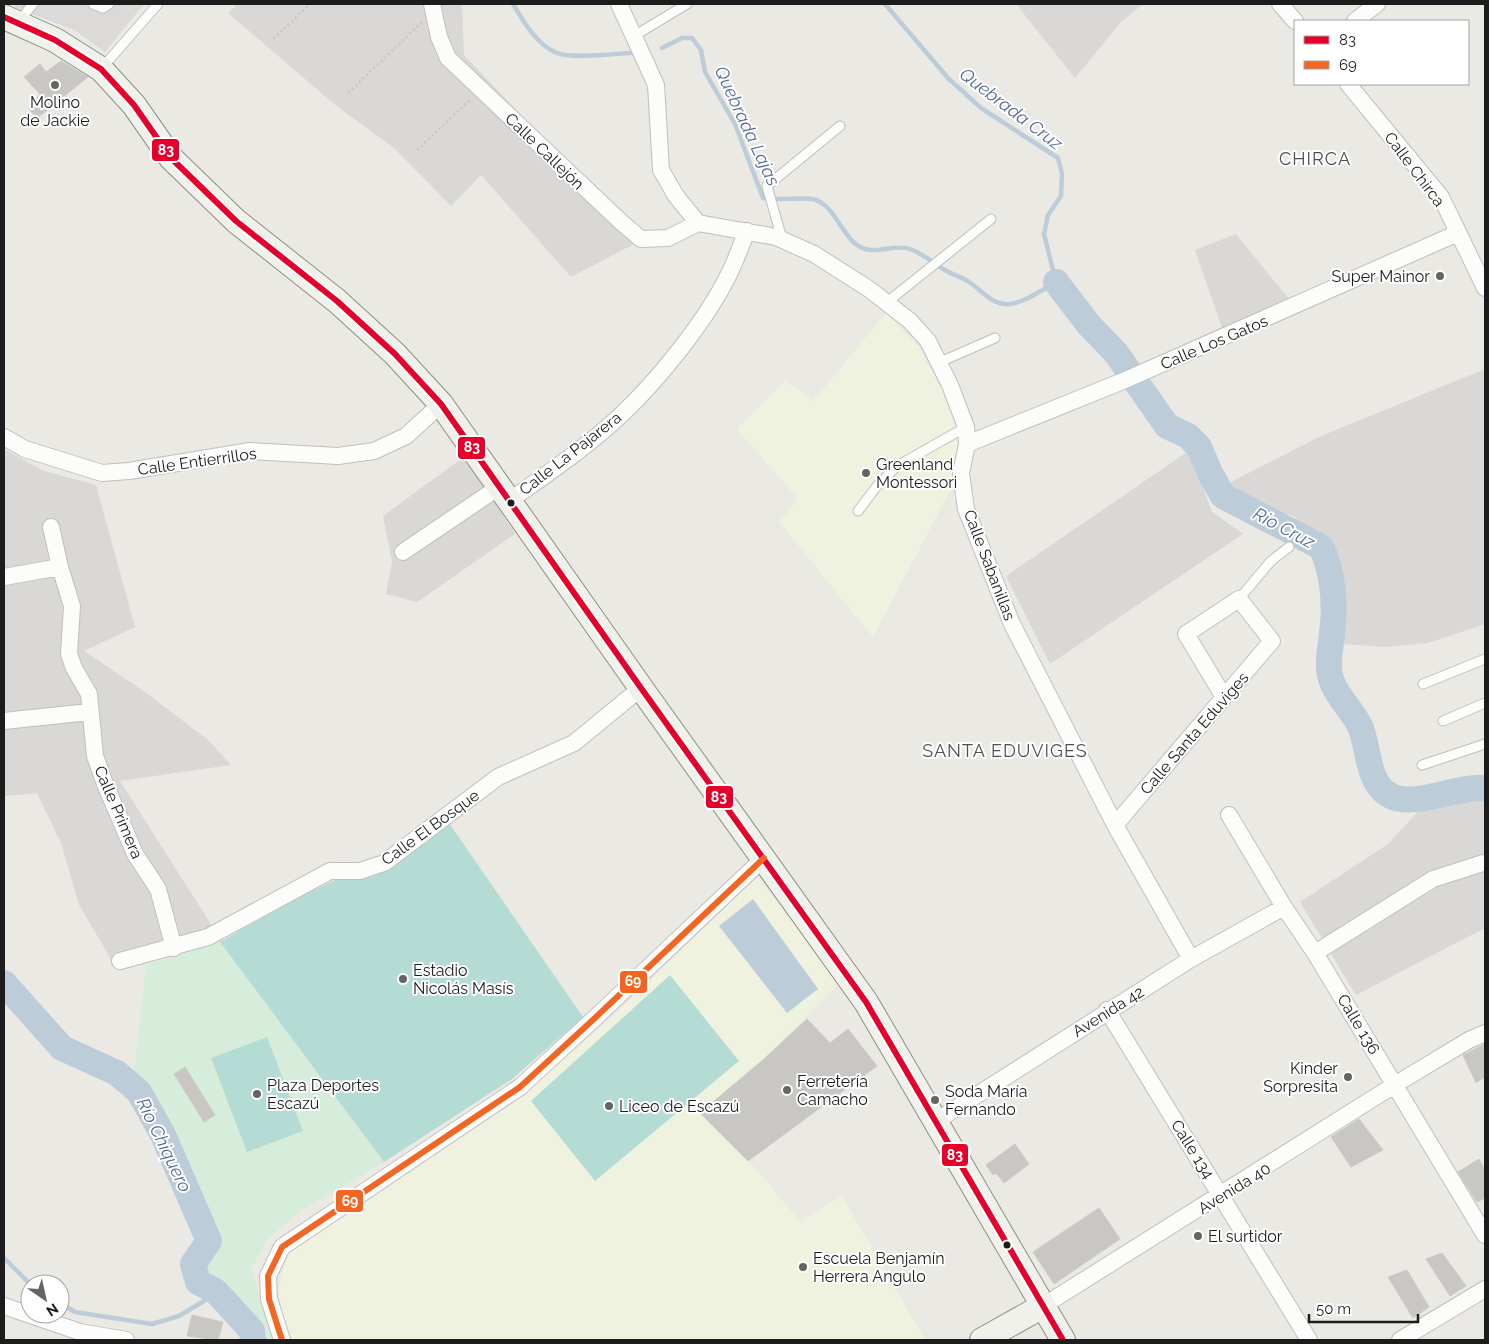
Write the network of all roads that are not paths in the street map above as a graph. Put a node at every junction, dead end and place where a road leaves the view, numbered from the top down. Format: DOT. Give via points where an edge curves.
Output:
graph roads {
  1 [pos="33,4"];
  2 [pos="93,4"];
  3 [pos="109,4"];
  4 [pos="158,4"];
  5 [pos="619,4"];
  6 [pos="686,4"];
  7 [pos="1280,4"];
  8 [pos="1377,4"];
  9 [pos="433,7"];
  10 [pos="11,20"];
  11 [pos="1294,20"];
  12 [pos="1356,20"];
  13 [pos="634,36"];
  14 [pos="101,69"];
  15 [pos="1349,85"];
  16 [pos="840,126"];
  17 [pos="991,219"];
  18 [pos="698,223"];
  19 [pos="747,232"];
  20 [pos="1458,233"];
  21 [pos="782,240"];
  22 [pos="1485,288"];
  23 [pos="886,303"];
  24 [pos="995,338"];
  25 [pos="940,362"];
  26 [pos="441,404"];
  27 [pos="966,427"];
  28 [pos="4,437"];
  29 [pos="967,444"];
  30 [pos="504,494"];
  31 [pos="858,511"];
  32 [pos="51,528"];
  33 [pos="1289,547"];
  34 [pos="403,552"];
  35 [pos="60,568"];
  36 [pos="4,577"];
  37 [pos="1239,600"];
  38 [pos="1485,659"];
  39 [pos="1423,684"];
  40 [pos="641,688"];
  41 [pos="1224,697"];
  42 [pos="1485,703"];
  43 [pos="90,712"];
  44 [pos="4,721"];
  45 [pos="1443,721"];
  46 [pos="1485,744"];
  47 [pos="1422,765"];
  48 [pos="1229,815"];
  49 [pos="1115,825"];
  50 [pos="764,858"];
  51 [pos="1483,863"];
  52 [pos="1284,907"];
  53 [pos="174,948"];
  54 [pos="1316,953"];
  55 [pos="1191,958"];
  56 [pos="120,961"];
  57 [pos="1107,1010"];
  58 [pos="1485,1033"];
  59 [pos="1396,1084"];
  60 [pos="936,1121"];
  61 [pos="1222,1196"];
  62 [pos="1485,1235"];
  63 [pos="1485,1289"];
  64 [pos="4,1306"];
  65 [pos="1043,1306"];
  66 [pos="78,1336"];
  67 [pos="126,1340"];
  68 [pos="282,1340"];
  69 [pos="982,1340"];
  70 [pos="1064,1340"];
  71 [pos="1309,1340"];
  72 [pos="1400,1340"];
  1 -- 10 [label="lane"];
  2 -- 3 [label="lane" via="103,8"];
  4 -- 14 [label="lane"];
  5 -- 13 [label="street"];
  6 -- 13 [label="lane"];
  7 -- 11 [label="street"];
  8 -- 12 [label="street"];
  9 -- 18 [label="street, Calle Callejón" via="439,37 448,58 586,191 641,239 668,238"];
  10 -- 14 [label="main road" via="55,40"];
  13 -- 18 [label="street" via="656,85 661,170 676,196"];
  14 -- 26 [label="main road" via="134,105 171,158 236,222 337,301 395,354"];
  15 -- 20 [label="street, Calle Chirca" via="1441,197"];
  16 -- 21 [label="lane" via="767,186"];
  17 -- 23 [label="lane"];
  18 -- 19 [label="street, Calle Sabanillas"];
  19 -- 21 [label="street, Calle Sabanillas"];
  19 -- 30 [label="street, Calle La Pajarera" via="729,275 690,336 657,376 614,421 573,455"];
  20 -- 22 [label="street, Calle Chirca"];
  20 -- 29 [label="street, Calle Los Gatos" via="1123,381"];
  21 -- 23 [label="street, Calle Sabanillas" via="814,254"];
  23 -- 25 [label="street, Calle Sabanillas" via="910,320"];
  24 -- 25 [label="lane"];
  25 -- 27 [label="street, Calle Sabanillas"];
  26 -- 28 [label="street, Calle Entierrillos" via="406,436 374,450 338,456 250,451 102,473 25,449"];
  26 -- 30 [label="main road"];
  27 -- 29 [label="street, Calle Sabanillas"];
  27 -- 31 [label="lane" via="897,466"];
  29 -- 49 [label="street, Calle Sabanillas" via="961,473 966,509 1012,624"];
  30 -- 34 [label="street, Calle La Pajarera"];
  30 -- 40 [label="main road"];
  32 -- 35 [label="street, Calle Primera"];
  33 -- 37 [label="lane" via="1271,561"];
  35 -- 36 [label="street"];
  35 -- 43 [label="street, Calle Primera" via="72,606 69,654 89,694"];
  37 -- 41 [label="street, Calle Santa Eduviges" via="1272,641"];
  37 -- 41 [label="street" via="1186,634"];
  38 -- 39 [label="lane"];
  40 -- 50 [label="main road"];
  40 -- 53 [label="street, Calle El Bosque" via="574,743 498,777 384,863 360,871 330,872 237,923"];
  41 -- 49 [label="street, Calle Santa Eduviges"];
  42 -- 45 [label="lane"];
  43 -- 44 [label="street"];
  43 -- 53 [label="street, Calle Primera" via="95,756 104,784 134,854 158,889"];
  46 -- 47 [label="lane"];
  48 -- 52 [label="street, Calle 136"];
  49 -- 55 [label="street, Calle Sabanillas"];
  50 -- 60 [label="main road" via="866,1002"];
  50 -- 68 [label="street" via="520,1086 282,1247 268,1276 268,1299"];
  51 -- 54 [label="street" via="1433,879"];
  52 -- 54 [label="street, Calle 136"];
  52 -- 55 [label="street, Avenida 42"];
  53 -- 56 [label="street, Calle El Bosque"];
  54 -- 59 [label="street, Calle 136"];
  55 -- 57 [label="street, Avenida 42"];
  57 -- 60 [label="street, Avenida 42"];
  57 -- 61 [label="street, Calle 134"];
  58 -- 59 [label="street, Avenida 40"];
  59 -- 61 [label="street, Avenida 40"];
  59 -- 62 [label="street, Calle 136"];
  60 -- 65 [label="main road"];
  61 -- 65 [label="street, Avenida 40"];
  61 -- 71 [label="street, Calle 134"];
  63 -- 72 [label="street"];
  64 -- 66 [label="street"];
  65 -- 69 [label="main road, Avenida 40"];
  65 -- 70 [label="main road"];
  66 -- 67 [label="street"];
}
